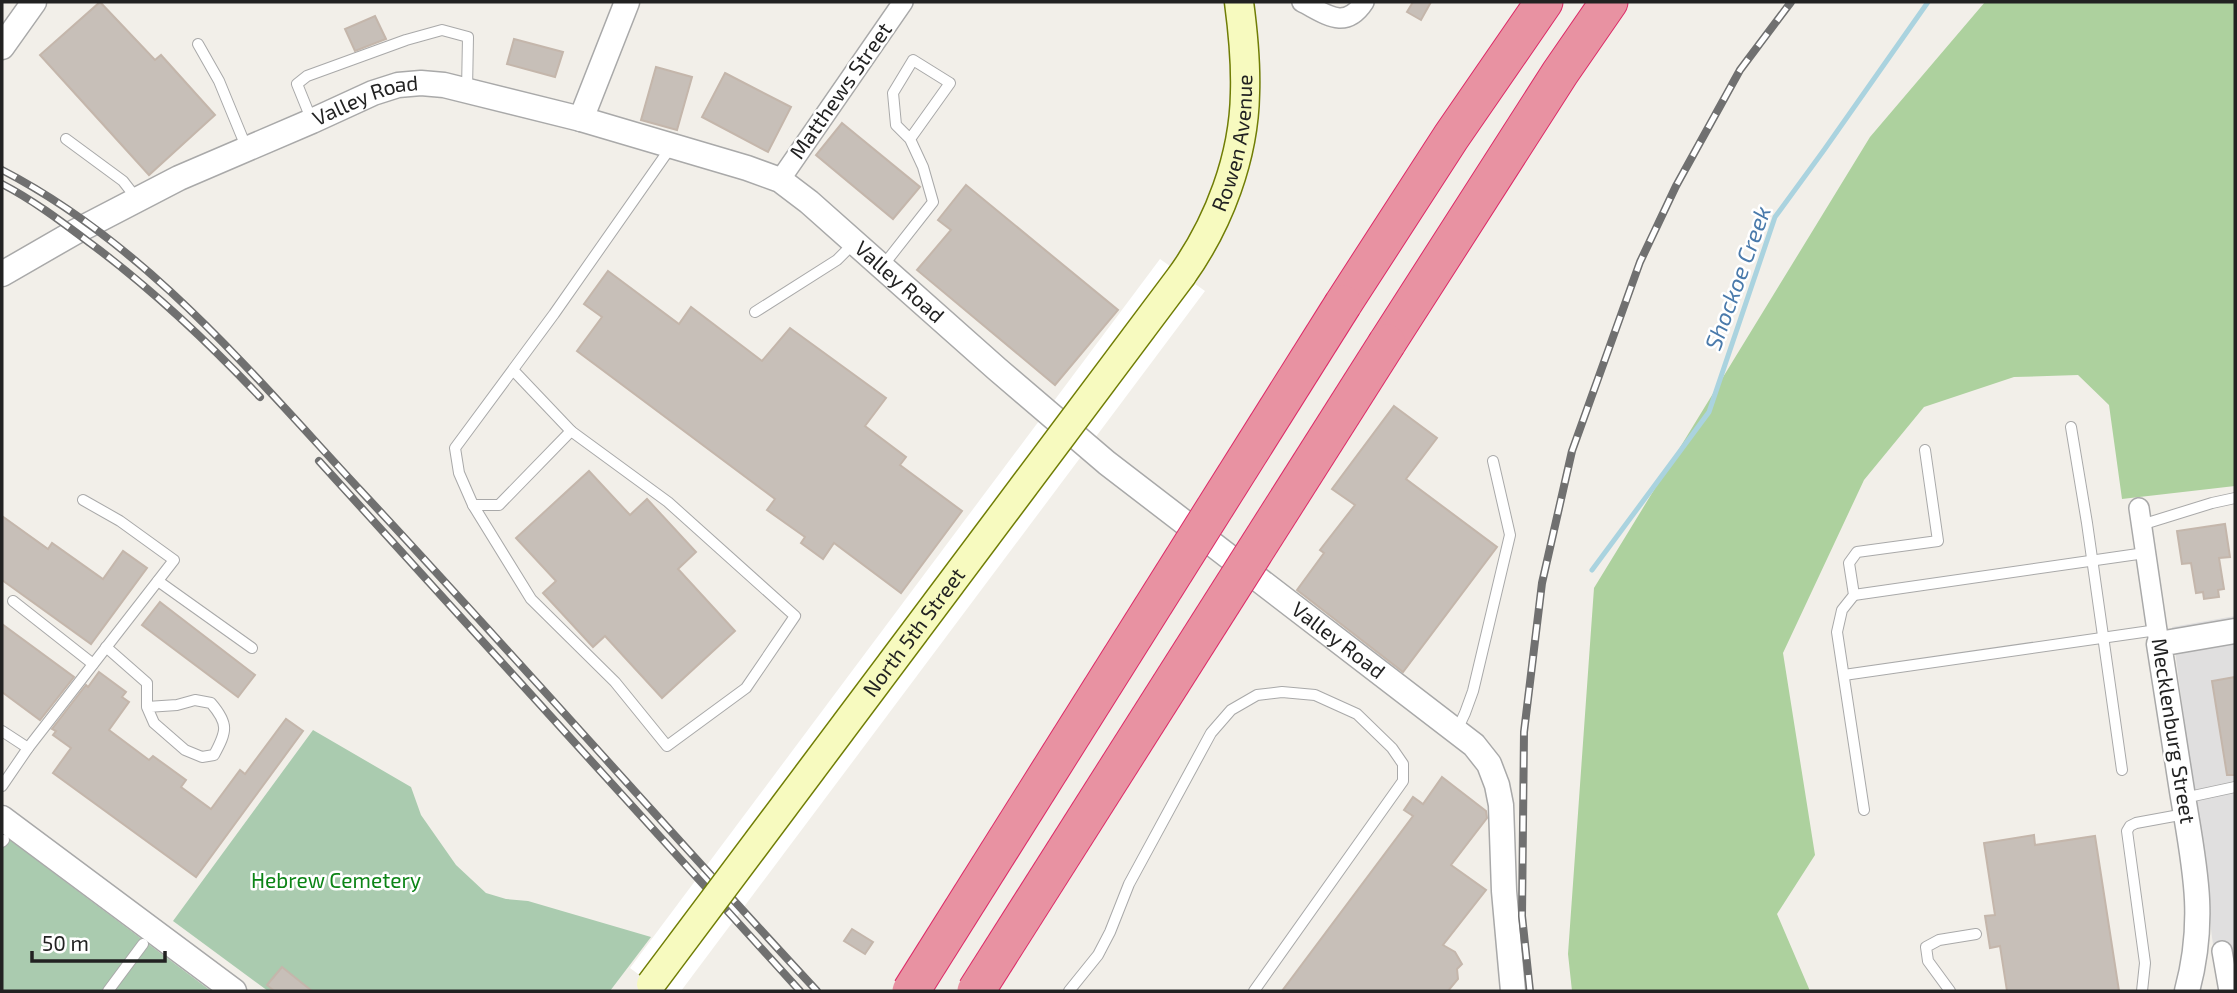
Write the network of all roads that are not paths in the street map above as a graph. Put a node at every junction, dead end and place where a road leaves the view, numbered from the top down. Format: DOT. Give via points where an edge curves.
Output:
graph roads {
  1 [pos="34,2"];
  2 [pos="627,2"];
  3 [pos="903,2"];
  4 [pos="1240,2"];
  5 [pos="1302,2"];
  6 [pos="1544,2"];
  7 [pos="1608,2"];
  8 [pos="1360,7"];
  9 [pos="198,44"];
  10 [pos="2,47"];
  11 [pos="467,91"];
  12 [pos="581,119"];
  13 [pos="312,121"];
  14 [pos="66,139"];
  15 [pos="910,139"];
  16 [pos="671,146"];
  17 [pos="247,149"];
  18 [pos="780,180"];
  19 [pos="137,200"];
  20 [pos="854,243"];
  21 [pos="882,267"];
  22 [pos="2,274"];
  23 [pos="1182,275"];
  24 [pos="755,312"];
  25 [pos="513,370"];
  26 [pos="2071,427"];
  27 [pos="571,431"];
  28 [pos="1925,450"];
  29 [pos="1493,461"];
  30 [pos="2235,498"];
  31 [pos="83,500"];
  32 [pos="473,505"];
  33 [pos="2140,517"];
  34 [pos="2145,553"];
  35 [pos="2092,560"];
  36 [pos="158,581"];
  37 [pos="1854,595"];
  38 [pos="13,601"];
  39 [pos="2235,631"];
  40 [pos="2103,637"];
  41 [pos="2158,637"];
  42 [pos="106,647"];
  43 [pos="252,648"];
  44 [pos="93,664"];
  45 [pos="1844,676"];
  46 [pos="147,706"];
  47 [pos="2,730"];
  48 [pos="1457,730"];
  49 [pos="27,748"];
  50 [pos="2122,770"];
  51 [pos="2,786"];
  52 [pos="2235,787"];
  53 [pos="2185,806"];
  54 [pos="1864,810"];
  55 [pos="2,833"];
  56 [pos="1976,934"];
  57 [pos="143,944"];
  58 [pos="2229,950"];
  59 [pos="2196,955"];
  60 [pos="649,988"];
  61 [pos="108,991"];
  62 [pos="234,991"];
  63 [pos="911,991"];
  64 [pos="976,991"];
  65 [pos="1069,991"];
  66 [pos="1254,991"];
  67 [pos="1513,991"];
  68 [pos="1950,991"];
  69 [pos="2142,991"];
  70 [pos="2187,991"];
  71 [pos="2229,991"];
  1 -- 10 [label="street"];
  2 -- 12 [label="street"];
  3 -- 18 [label="street, Matthews Street"];
  4 -- 23 [label="main road, Rowen Avenue" via="1245,95 1240,140 1217,214"];
  5 -- 8 [label="street" via="1343,19"];
  6 -- 63 [label="highway, bridge" via="1343,304"];
  7 -- 64 [label="highway, bridge"];
  9 -- 17 [label="lane"];
  11 -- 12 [label="street, Valley Road"];
  11 -- 13 [label="street, Valley Road" via="421,83 398,85"];
  11 -- 13 [label="lane" via="468,37 442,30 307,76 297,84"];
  12 -- 16 [label="street, Valley Road"];
  13 -- 17 [label="street, Valley Road"];
  14 -- 19 [label="lane" via="123,181"];
  15 -- 15 [label="lane" via="950,83 913,60 892,93 896,125"];
  15 -- 21 [label="lane" via="933,202"];
  16 -- 18 [label="street, Valley Road"];
  16 -- 25 [label="lane"];
  17 -- 19 [label="street, Valley Road"];
  18 -- 20 [label="street, Valley Road"];
  19 -- 22 [label="street, Valley Road"];
  20 -- 21 [label="street, Valley Road"];
  20 -- 24 [label="lane" via="837,260"];
  21 -- 48 [label="street, Valley Road" via="1107,463"];
  23 -- 60 [label="main road, North 5th Street, bridge"];
  25 -- 27 [label="lane"];
  25 -- 32 [label="lane" via="456,448 459,473"];
  26 -- 35 [label="lane"];
  27 -- 32 [label="lane" via="499,505"];
  27 -- 32 [label="lane" via="668,502 795,616 746,688 667,746 615,682 531,600"];
  28 -- 37 [label="lane" via="1938,541 1857,552 1849,563"];
  29 -- 48 [label="lane" via="1510,535 1473,691"];
  30 -- 33 [label="lane"];
  31 -- 36 [label="lane" via="174,560"];
  33 -- 34 [label="street, Mecklenburg Street"];
  34 -- 35 [label="lane"];
  34 -- 41 [label="street, Mecklenburg Street"];
  35 -- 37 [label="lane"];
  35 -- 40 [label="lane"];
  36 -- 42 [label="lane"];
  36 -- 43 [label="lane"];
  37 -- 45 [label="lane" via="1842,610 1837,632"];
  38 -- 44 [label="lane"];
  39 -- 41 [label="street"];
  40 -- 41 [label="lane"];
  40 -- 45 [label="lane"];
  40 -- 50 [label="lane"];
  41 -- 53 [label="street, Mecklenburg Street"];
  42 -- 44 [label="lane"];
  42 -- 46 [label="lane" via="147,683"];
  44 -- 49 [label="lane"];
  45 -- 54 [label="lane"];
  46 -- 46 [label="lane" via="154,723 185,750 202,757 214,755 224,736 224,719 211,703 195,700"];
  47 -- 49 [label="lane"];
  48 -- 67 [label="street, Valley Road" via="1489,764 1497,785"];
  49 -- 51 [label="lane"];
  52 -- 53 [label="lane"];
  53 -- 59 [label="street, Mecklenburg Street" via="2199,910"];
  53 -- 69 [label="lane" via="2136,823 2127,831 2145,963"];
  55 -- 62 [label="street"];
  56 -- 68 [label="lane" via="1939,940 1926,947 1928,961"];
  57 -- 61 [label="lane"];
  58 -- 59 [label="street"];
  58 -- 71 [label="street"];
  59 -- 70 [label="street, Mecklenburg Street"];
  65 -- 66 [label="lane" via="1098,956 1129,884 1211,733 1231,710 1257,695 1315,695 1357,714 1392,748 1404,764 1403,781"];
}
